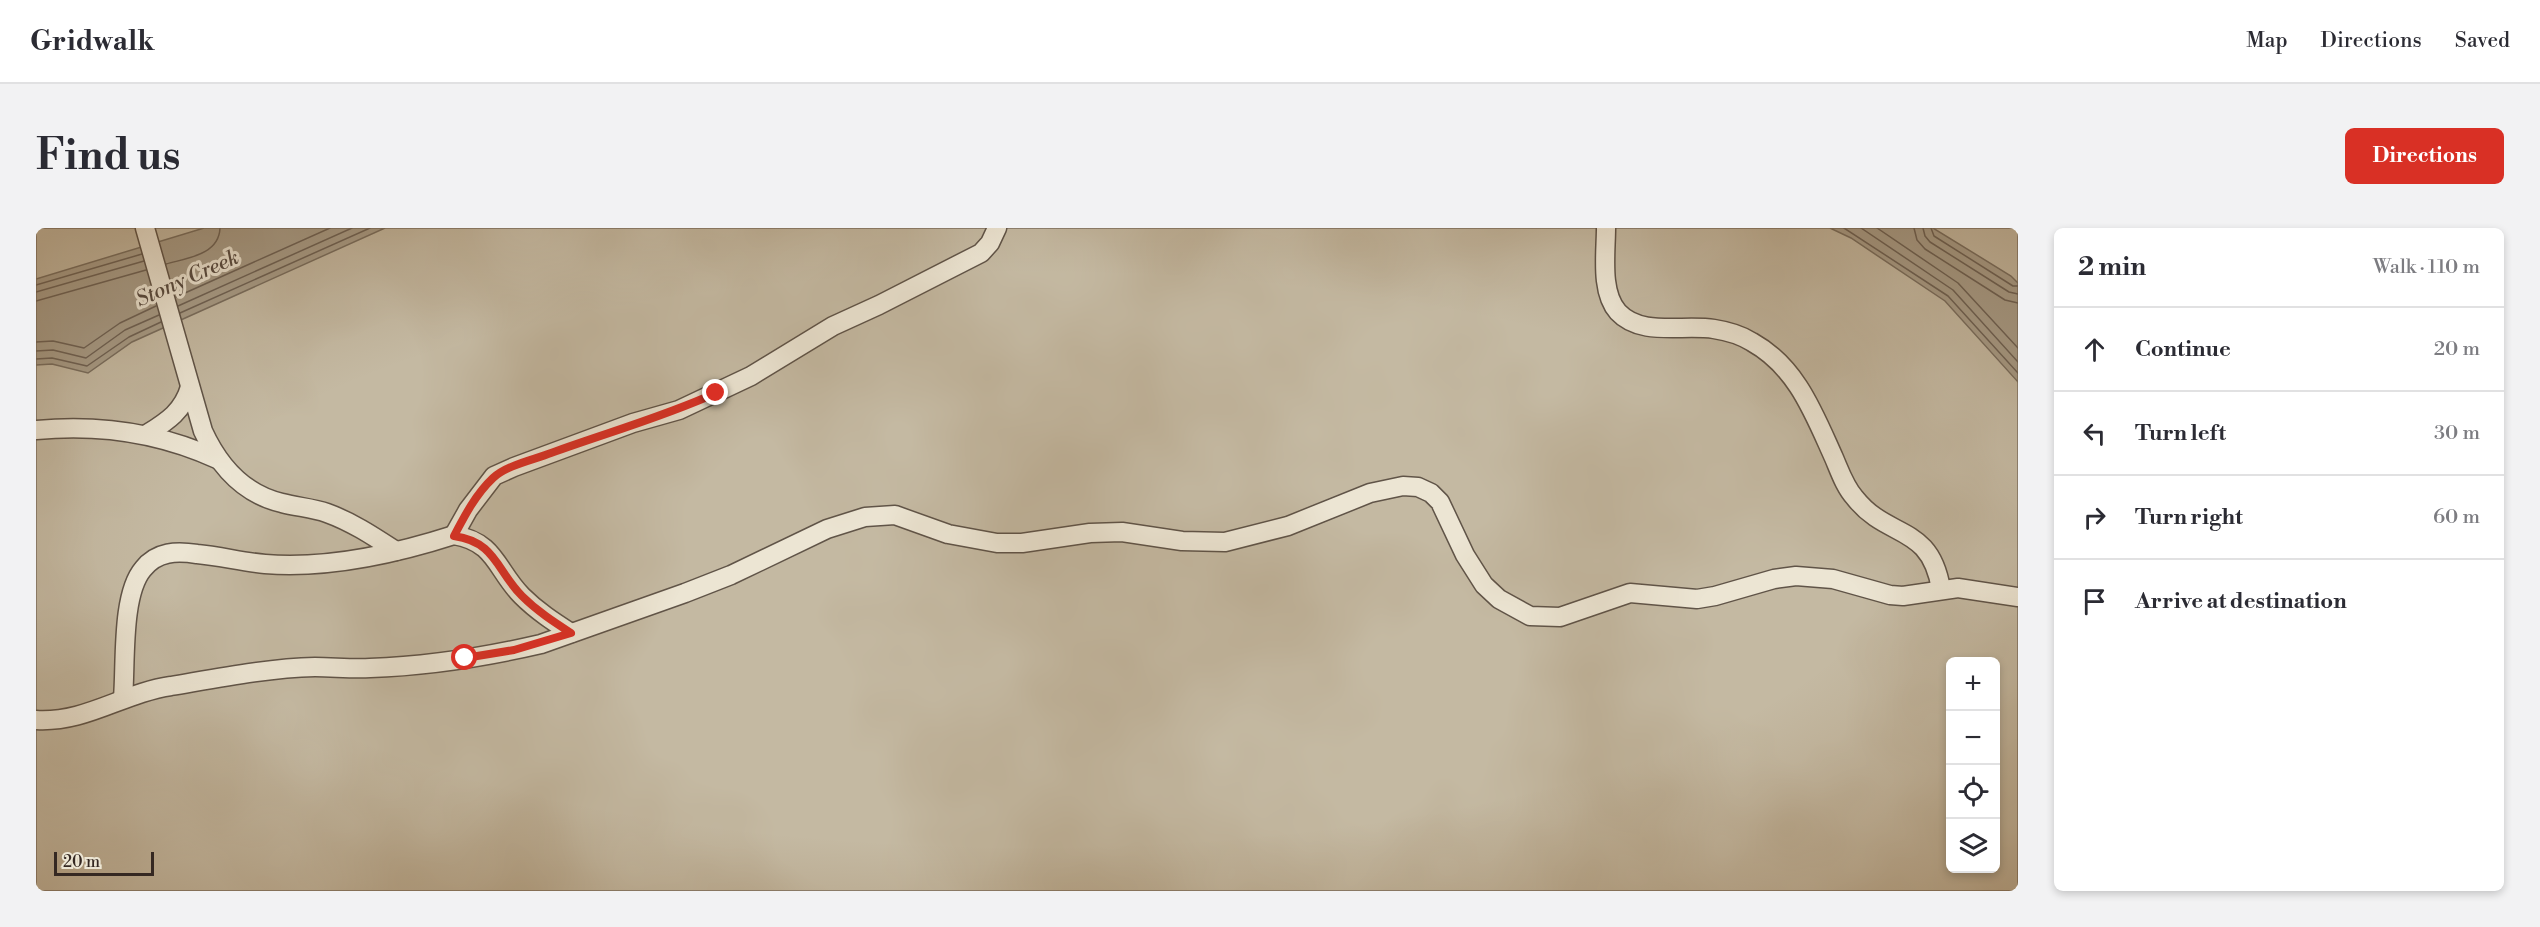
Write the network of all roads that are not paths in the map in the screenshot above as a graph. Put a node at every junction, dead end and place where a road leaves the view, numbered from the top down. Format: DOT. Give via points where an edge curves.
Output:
graph roads {
  1 [pos="145,228"];
  2 [pos="997,228"];
  3 [pos="1606,228"];
  4 [pos="190,387"];
  5 [pos="36,430"];
  6 [pos="147,434"];
  7 [pos="217,459"];
  8 [pos="454,536"];
  9 [pos="396,550"];
  10 [pos="1941,589"];
  11 [pos="2018,597"];
  12 [pos="571,633"];
  13 [pos="123,698"];
  14 [pos="36,720"];
  1 -- 4 [label="lane"];
  2 -- 8 [label="lane" via="981,253 833,326 752,376 679,410 633,423 495,476 468,510"];
  3 -- 10 [label="lane" via="1610,300 1618,312 1648,327 1731,333 1751,341 1784,367 1811,407 1855,499 1870,513 1924,546 1938,572"];
  4 -- 6 [label="lane" via="185,402 165,423"];
  4 -- 7 [label="lane" via="203,431"];
  5 -- 6 [label="lane"];
  6 -- 7 [label="lane"];
  7 -- 9 [label="lane" via="231,475 262,497 342,519"];
  8 -- 9 [label="lane"];
  8 -- 12 [label="lane" via="479,543 494,555 520,594"];
  9 -- 13 [label="lane" via="290,565 180,552 153,559 134,582 129,598"];
  10 -- 11 [label="lane"];
  10 -- 12 [label="lane" via="1903,596 1833,579 1796,576 1697,599 1630,592 1560,617 1537,617 1499,599 1484,585 1440,502 1424,490 1403,486 1388,487 1288,526 1225,542 1182,541 1122,532 997,543 948,534 895,515 865,517 826,529 704,586"];
  12 -- 13 [label="lane" via="514,650 465,658 382,668 285,670 169,686"];
  13 -- 14 [label="lane" via="75,718"];
}
